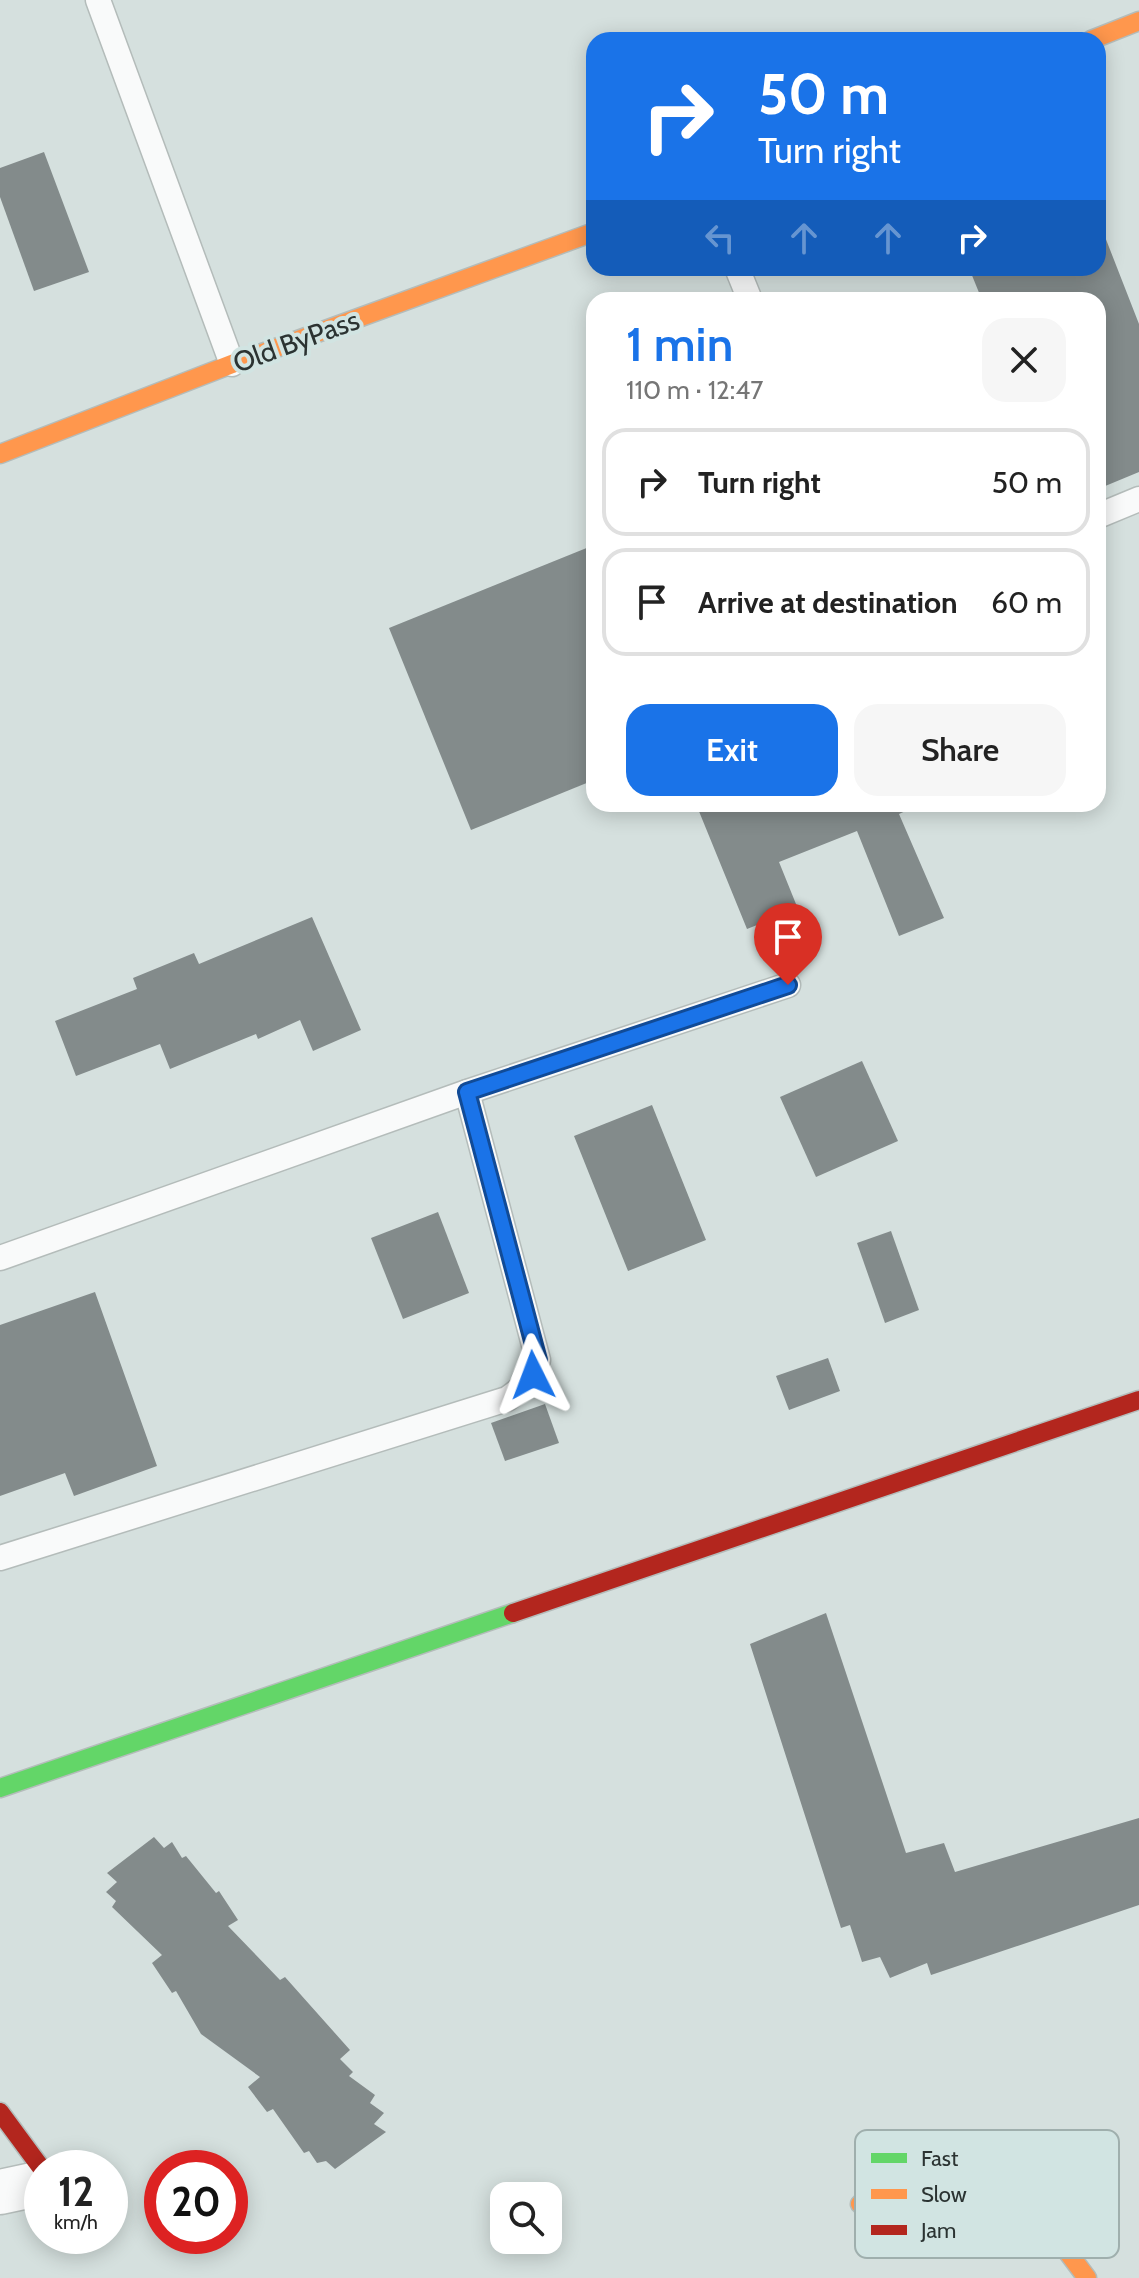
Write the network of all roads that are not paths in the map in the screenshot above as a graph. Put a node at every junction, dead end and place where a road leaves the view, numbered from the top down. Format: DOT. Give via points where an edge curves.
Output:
graph roads {
  1 [pos="98,0"];
  2 [pos="1139,21"];
  3 [pos="1106,34"];
  4 [pos="586,235"];
  5 [pos="232,364"];
  6 [pos="0,454"];
  7 [pos="1139,499"];
  8 [pos="1106,513"];
  9 [pos="788,985"];
  10 [pos="467,1092"];
  11 [pos="0,1258"];
  12 [pos="1139,1400"];
  13 [pos="0,1558"];
  14 [pos="0,1788"];
  15 [pos="0,2112"];
  16 [pos="28,2150"];
  17 [pos="24,2187"];
  18 [pos="0,2192"];
  19 [pos="1072,2258"];
  20 [pos="1087,2278"];
  1 -- 5 [label="lane"];
  2 -- 3 [label="street"];
  4 -- 5 [label="street, Old ByPass"];
  5 -- 6 [label="street, Old ByPass"];
  7 -- 8 [label="lane"];
  9 -- 10 [label="lane"];
  10 -- 11 [label="lane"];
  10 -- 13 [label="lane" via="538,1360 524,1387 507,1399"];
  12 -- 14 [label="street"];
  15 -- 16 [label="street"];
  17 -- 18 [label="street"];
  19 -- 20 [label="street"];
}
